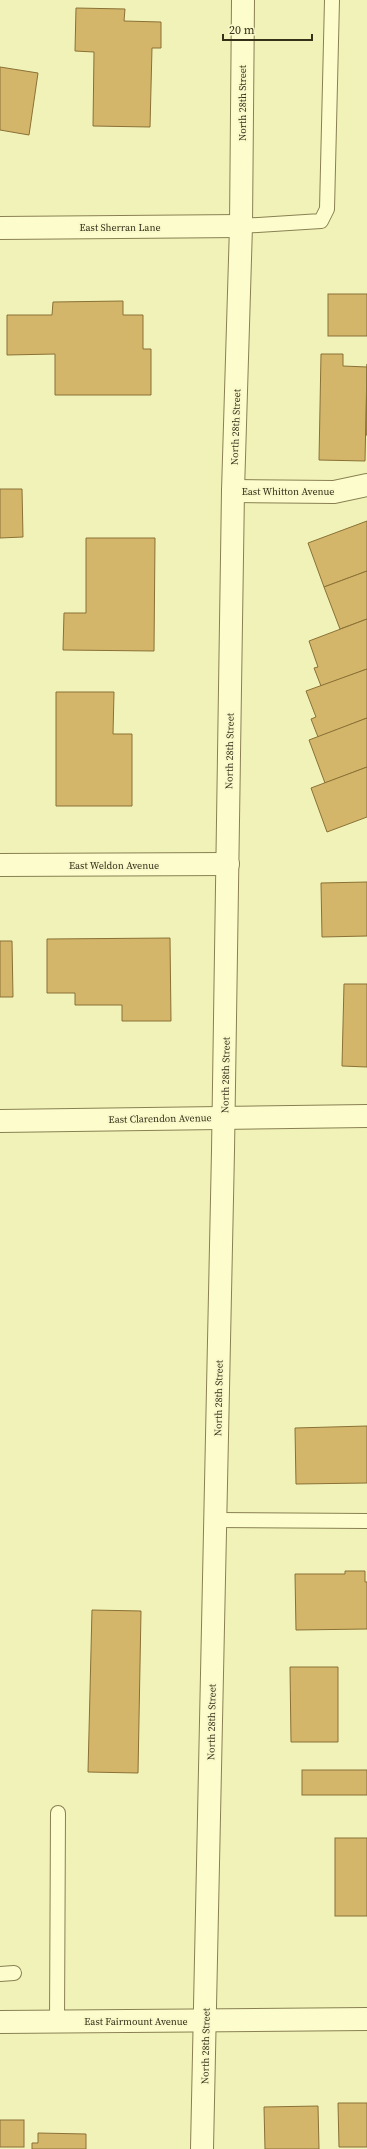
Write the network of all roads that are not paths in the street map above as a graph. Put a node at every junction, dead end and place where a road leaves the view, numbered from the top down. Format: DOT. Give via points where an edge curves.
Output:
graph roads {
  1 [pos="243,0"];
  2 [pos="332,0"];
  3 [pos="241,226"];
  4 [pos="0,228"];
  5 [pos="367,485"];
  6 [pos="233,491"];
  7 [pos="228,864"];
  8 [pos="0,865"];
  9 [pos="367,1116"];
  10 [pos="224,1118"];
  11 [pos="0,1120"];
  12 [pos="216,1520"];
  13 [pos="367,1521"];
  14 [pos="58,1813"];
  15 [pos="367,2019"];
  16 [pos="205,2021"];
  17 [pos="0,2022"];
  18 [pos="57,2022"];
  19 [pos="202,2149"];
  1 -- 3 [label="street, North 28th Street"];
  2 -- 3 [label="lane" via="327,209 321,221"];
  3 -- 4 [label="street, East Sherran Lane"];
  3 -- 6 [label="street, North 28th Street"];
  5 -- 6 [label="street, East Whitton Avenue" via="334,492"];
  6 -- 7 [label="street, North 28th Street"];
  7 -- 8 [label="street, East Weldon Avenue"];
  7 -- 10 [label="street, North 28th Street"];
  9 -- 10 [label="street, East Clarendon Avenue"];
  10 -- 11 [label="street, East Clarendon Avenue"];
  10 -- 12 [label="street, North 28th Street"];
  12 -- 13 [label="lane"];
  12 -- 16 [label="street, North 28th Street"];
  14 -- 18 [label="lane"];
  15 -- 16 [label="street, East Fairmount Avenue"];
  16 -- 18 [label="street, East Fairmount Avenue"];
  16 -- 19 [label="street, North 28th Street"];
  17 -- 18 [label="street, East Fairmount Avenue"];
}
